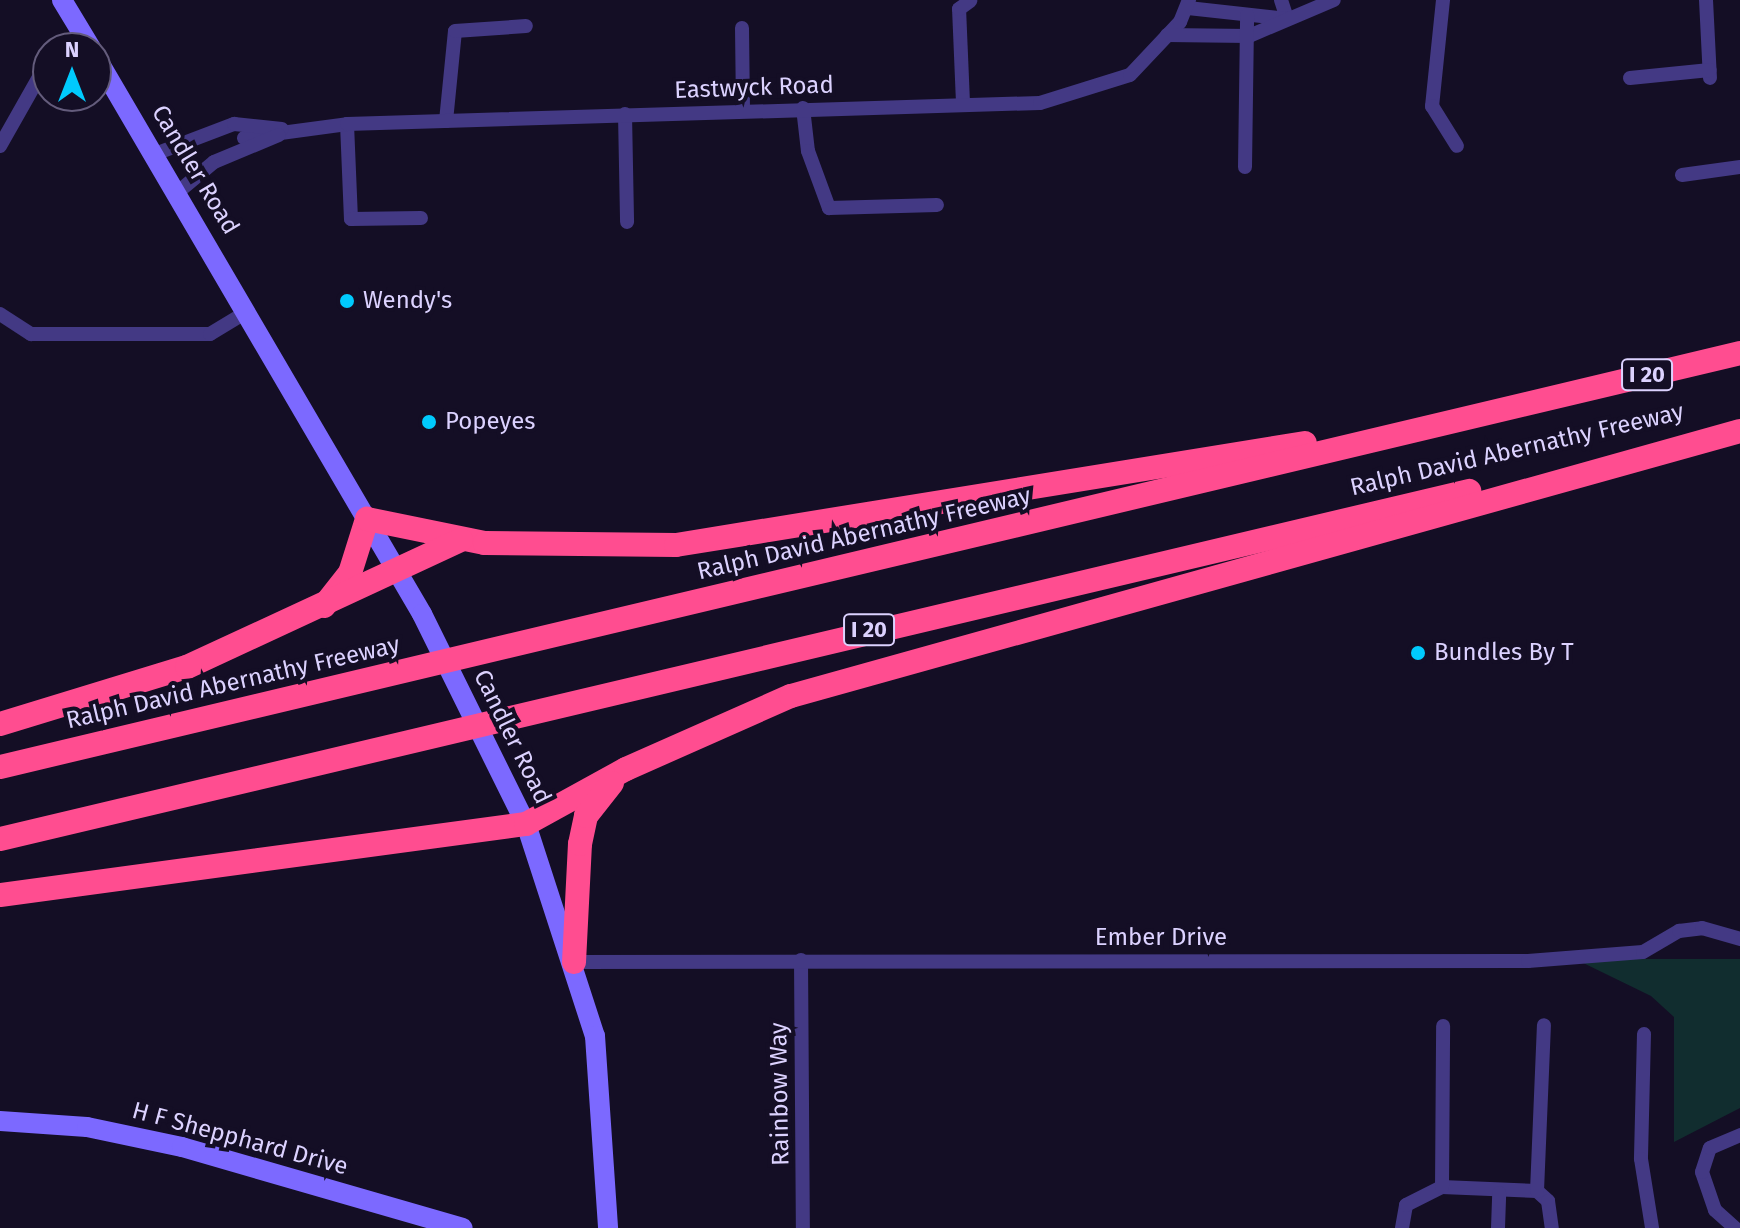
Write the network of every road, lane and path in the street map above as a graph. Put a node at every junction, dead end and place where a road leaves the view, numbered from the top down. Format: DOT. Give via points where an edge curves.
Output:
graph roads {
  1 [pos="62,0"];
  2 [pos="1281,0"];
  3 [pos="1334,0"];
  4 [pos="1443,0"];
  5 [pos="1706,0"];
  6 [pos="970,1"];
  7 [pos="1188,4"];
  8 [pos="1247,15"];
  9 [pos="1287,19"];
  10 [pos="526,26"];
  11 [pos="742,28"];
  12 [pos="75,32"];
  13 [pos="1167,35"];
  14 [pos="1249,36"];
  15 [pos="1630,78"];
  16 [pos="112,83"];
  17 [pos="32,89"];
  18 [pos="963,103"];
  19 [pos="803,108"];
  20 [pos="743,110"];
  21 [pos="625,114"];
  22 [pos="446,121"];
  23 [pos="234,124"];
  24 [pos="347,124"];
  25 [pos="286,131"];
  26 [pos="242,145"];
  27 [pos="0,146"];
  28 [pos="1457,146"];
  29 [pos="155,154"];
  30 [pos="1245,167"];
  31 [pos="1740,167"];
  32 [pos="1682,175"];
  33 [pos="178,192"];
  34 [pos="937,205"];
  35 [pos="421,218"];
  36 [pos="627,222"];
  37 [pos="248,311"];
  38 [pos="0,314"];
  39 [pos="1740,353"];
  40 [pos="1555,397"];
  41 [pos="1740,429"];
  42 [pos="367,519"];
  43 [pos="461,540"];
  44 [pos="396,570"];
  45 [pos="324,606"];
  46 [pos="0,724"];
  47 [pos="0,767"];
  48 [pos="626,769"];
  49 [pos="526,824"];
  50 [pos="0,839"];
  51 [pos="0,895"];
  52 [pos="1740,939"];
  53 [pos="801,960"];
  54 [pos="574,962"];
  55 [pos="1544,1025"];
  56 [pos="1443,1026"];
  57 [pos="1644,1034"];
  58 [pos="0,1121"];
  59 [pos="1740,1135"];
  60 [pos="1442,1187"];
  61 [pos="1537,1191"];
  62 [pos="1499,1193"];
  63 [pos="463,1228"];
  64 [pos="608,1228"];
  65 [pos="803,1228"];
  66 [pos="1402,1228"];
  67 [pos="1498,1228"];
  68 [pos="1552,1228"];
  69 [pos="1652,1228"];
  70 [pos="1735,1228"];
  1 -- 12 [label="main road"];
  2 -- 9 [label="street"];
  3 -- 9 [label="street"];
  4 -- 28 [label="street" via="1432,106"];
  5 -- 15 [label="street" via="1710,74"];
  6 -- 18 [label="street" via="959,9"];
  7 -- 8 [label="street"];
  7 -- 13 [label="street, Eastwyck Road"];
  8 -- 9 [label="street"];
  8 -- 14 [label="street"];
  9 -- 14 [label="street"];
  10 -- 22 [label="street" via="455,31"];
  11 -- 20 [label="street"];
  13 -- 14 [label="street"];
  13 -- 18 [label="street, Eastwyck Road" via="1130,75 1040,103"];
  14 -- 30 [label="street"];
  16 -- 29 [label="main road, Candler Road"];
  17 -- 27 [label="street"];
  18 -- 19 [label="street, Eastwyck Road"];
  19 -- 20 [label="street, Eastwyck Road"];
  19 -- 34 [label="street" via="808,151 829,208"];
  20 -- 21 [label="street, Eastwyck Road"];
  21 -- 22 [label="street, Eastwyck Road"];
  21 -- 36 [label="street"];
  22 -- 24 [label="street, Eastwyck Road"];
  23 -- 25 [label="street, Eastwyck Road"];
  23 -- 26 [label="street"];
  23 -- 29 [label="street, Eastwyck Road"];
  24 -- 25 [label="street, Eastwyck Road"];
  24 -- 35 [label="street" via="351,219"];
  25 -- 26 [label="street, Eastwyck Road"];
  26 -- 33 [label="street, Eastwyck Road"];
  29 -- 33 [label="main road, Candler Road"];
  31 -- 32 [label="street"];
  33 -- 37 [label="main road, Candler Road"];
  37 -- 38 [label="street" via="210,334 31,334"];
  37 -- 42 [label="main road, Candler Road"];
  39 -- 40 [label="highway, Ralph David Abernathy Freeway / I 20"];
  40 -- 43 [label="highway" via="1138,473 676,545"];
  40 -- 47 [label="highway, Ralph David Abernathy Freeway / I 20"];
  41 -- 48 [label="highway" via="791,696"];
  41 -- 50 [label="highway, Ralph David Abernathy Freeway / I 20"];
  42 -- 43 [label="highway"];
  42 -- 44 [label="main road, Candler Road"];
  42 -- 45 [label="highway" via="350,573"];
  43 -- 44 [label="highway"];
  44 -- 45 [label="highway"];
  44 -- 49 [label="main road, Candler Road"];
  45 -- 46 [label="highway" via="187,667"];
  48 -- 49 [label="highway"];
  48 -- 54 [label="highway" via="586,816 571,909"];
  49 -- 51 [label="highway"];
  49 -- 54 [label="main road, Candler Road"];
  52 -- 53 [label="street, Ember Drive" via="1679,931 1643,952 1575,960"];
  53 -- 54 [label="street, Ember Drive"];
  53 -- 65 [label="street, Rainbow Way"];
  54 -- 64 [label="main road, Candler Road" via="597,1050"];
  55 -- 61 [label="street"];
  56 -- 60 [label="street"];
  57 -- 69 [label="street" via="1641,1159"];
  58 -- 63 [label="main road, H F Shepphard Drive" via="87,1127 182,1147"];
  59 -- 70 [label="street" via="1710,1148 1702,1172 1715,1210"];
  60 -- 62 [label="street"];
  60 -- 66 [label="street" via="1406,1205"];
  61 -- 62 [label="street"];
  61 -- 68 [label="street" via="1548,1201"];
  62 -- 67 [label="street"];
}
